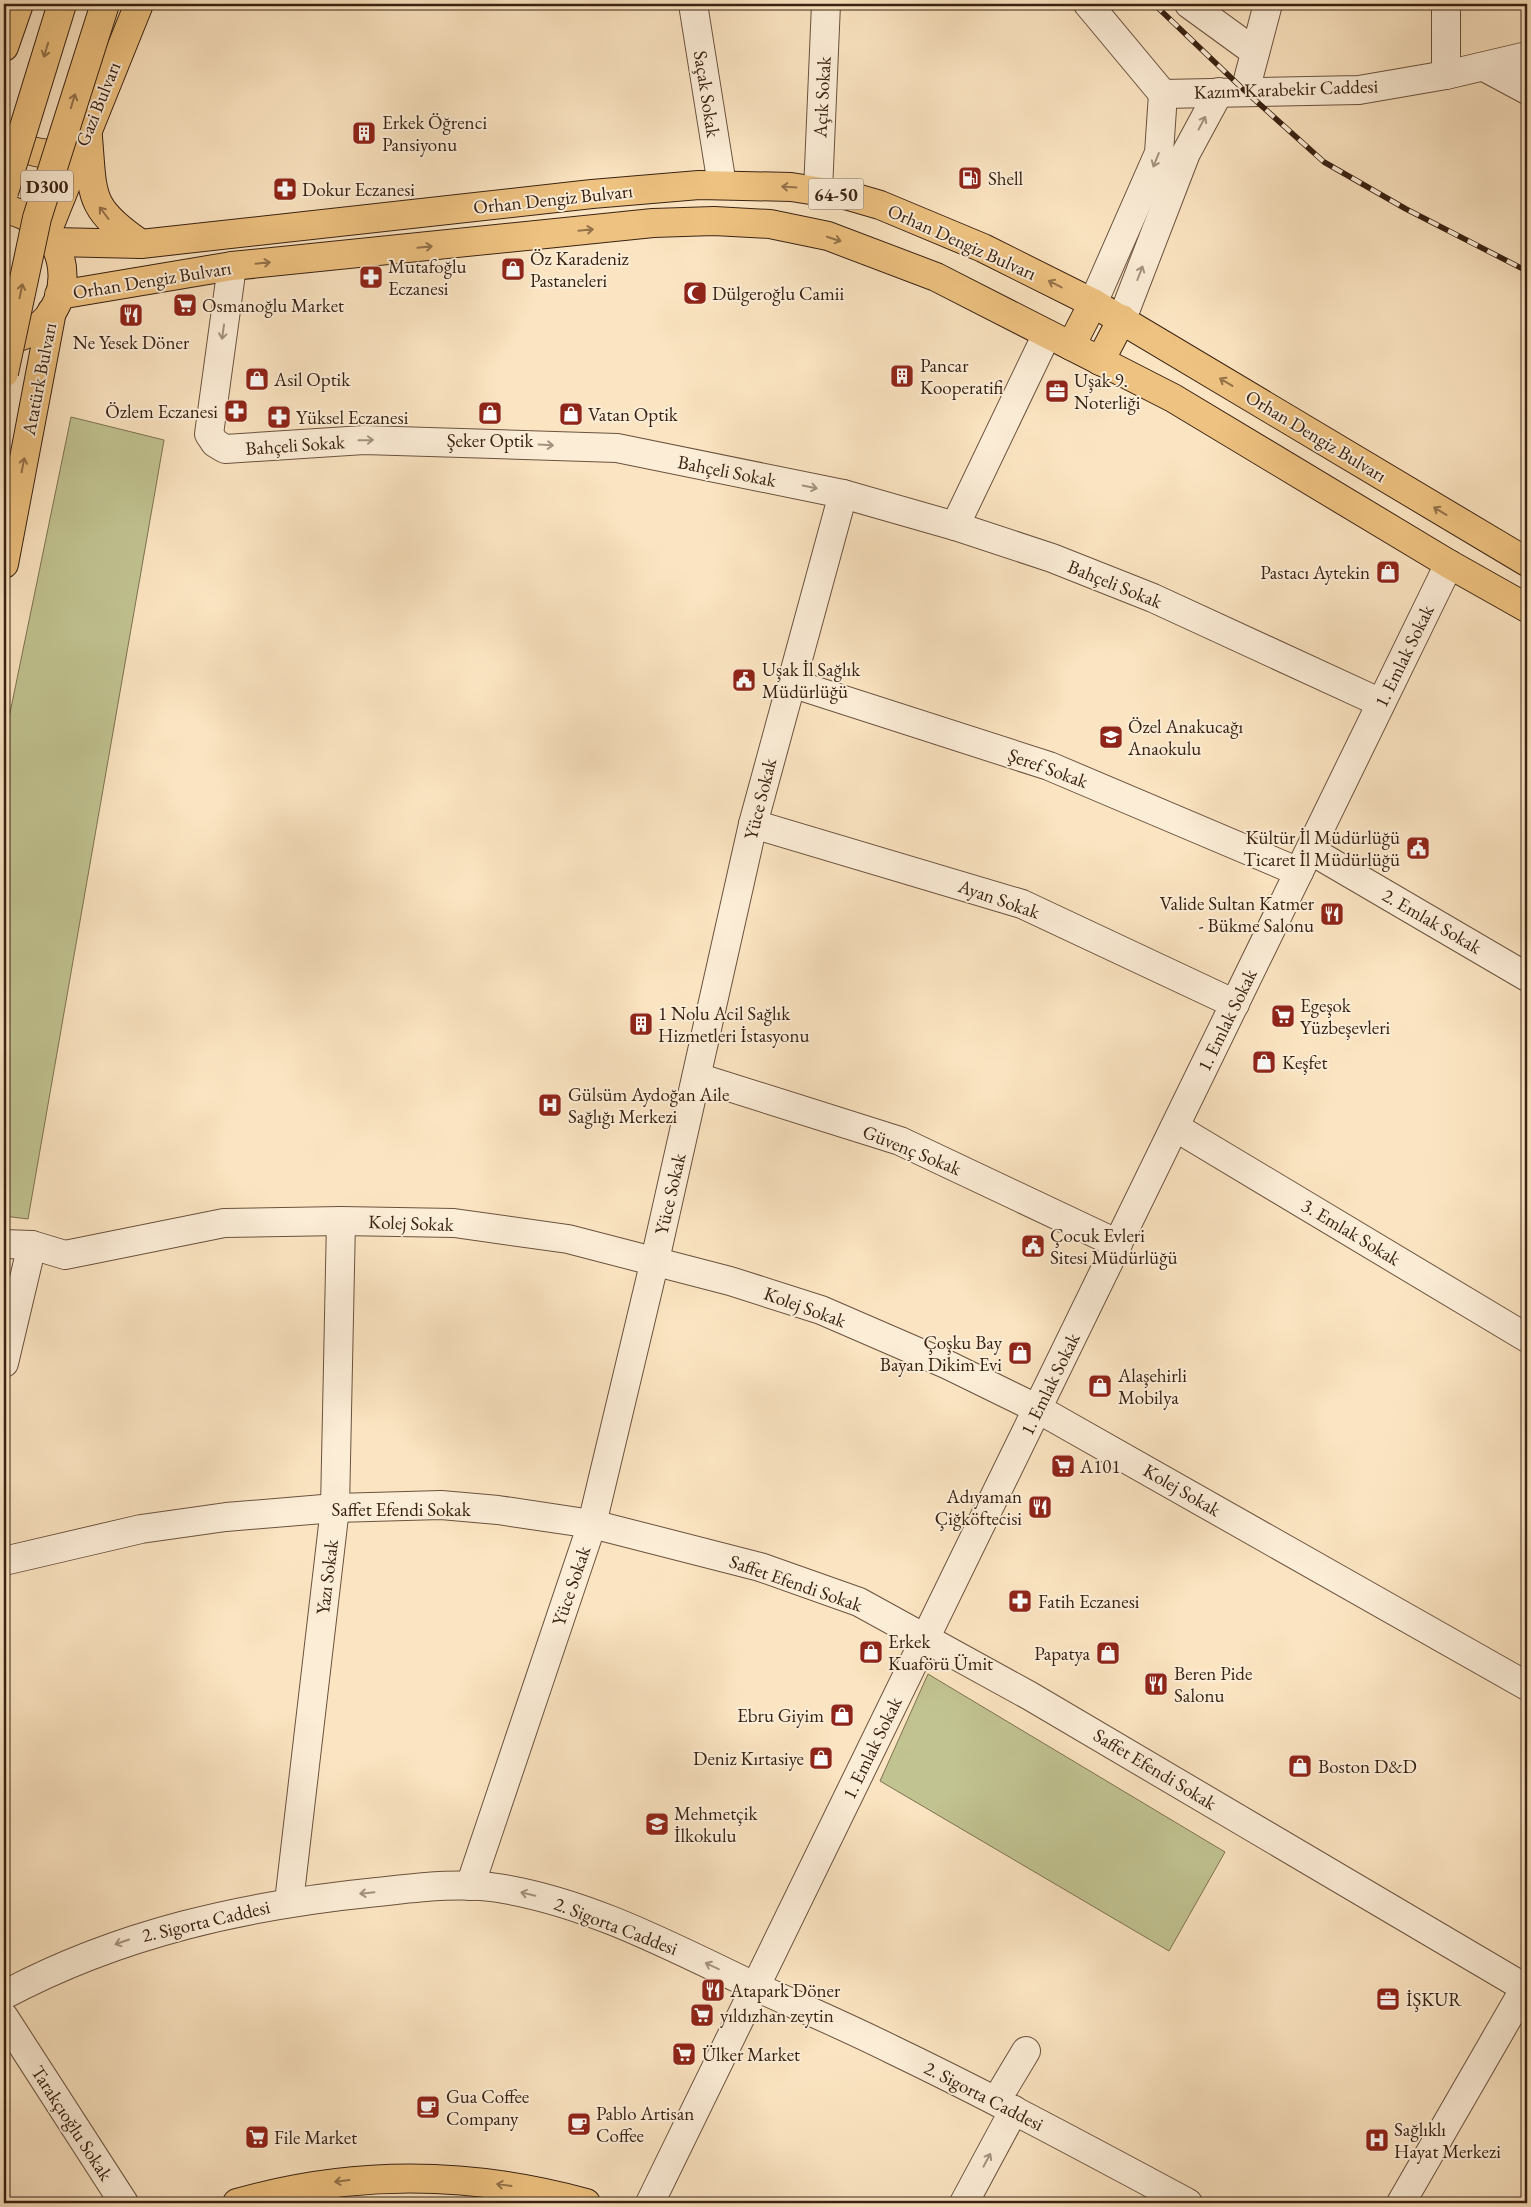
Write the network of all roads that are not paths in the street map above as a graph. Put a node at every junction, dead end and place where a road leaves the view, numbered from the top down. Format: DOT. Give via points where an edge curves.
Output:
graph roads {
  1 [pos="19,4"];
  2 [pos="62,4"];
  3 [pos="105,4"];
  4 [pos="138,4"];
  5 [pos="150,4"];
  6 [pos="690,4"];
  7 [pos="826,4"];
  8 [pos="1088,4"];
  9 [pos="1189,4"];
  10 [pos="1268,4"];
  11 [pos="1446,4"];
  12 [pos="126,36"];
  13 [pos="4,47"];
  14 [pos="1255,52"];
  15 [pos="1527,56"];
  16 [pos="1484,67"];
  17 [pos="1446,75"];
  18 [pos="1527,90"];
  19 [pos="1232,92"];
  20 [pos="1163,94"];
  21 [pos="88,129"];
  22 [pos="4,136"];
  23 [pos="722,185"];
  24 [pos="818,191"];
  25 [pos="4,192"];
  26 [pos="4,209"];
  27 [pos="51,237"];
  28 [pos="141,244"];
  29 [pos="232,266"];
  30 [pos="56,303"];
  31 [pos="1093,303"];
  32 [pos="1122,319"];
  33 [pos="1047,334"];
  34 [pos="4,340"];
  35 [pos="1071,346"];
  36 [pos="1100,360"];
  37 [pos="4,373"];
  38 [pos="843,494"];
  39 [pos="955,526"];
  40 [pos="1469,528"];
  41 [pos="1527,562"];
  42 [pos="4,564"];
  43 [pos="1449,564"];
  44 [pos="1527,608"];
  45 [pos="791,683"];
  46 [pos="1381,703"];
  47 [pos="753,824"];
  48 [pos="1304,861"];
  49 [pos="1527,976"];
  50 [pos="1235,1004"];
  51 [pos="697,1077"];
  52 [pos="1175,1127"];
  53 [pos="341,1221"];
  54 [pos="4,1244"];
  55 [pos="1118,1244"];
  56 [pos="32,1245"];
  57 [pos="656,1260"];
  58 [pos="1527,1338"];
  59 [pos="4,1363"];
  60 [pos="1038,1409"];
  61 [pos="335,1508"];
  62 [pos="592,1524"];
  63 [pos="4,1561"];
  64 [pos="925,1640"];
  65 [pos="1527,1686"];
  66 [pos="470,1886"];
  67 [pos="289,1902"];
  68 [pos="756,1986"];
  69 [pos="1526,1988"];
  70 [pos="4,1995"];
  71 [pos="4,2017"];
  72 [pos="1026,2051"];
  73 [pos="1005,2106"];
  74 [pos="124,2203"];
  75 [pos="237,2203"];
  76 [pos="586,2203"];
  77 [pos="650,2203"];
  78 [pos="964,2203"];
  79 [pos="1188,2203"];
  80 [pos="1401,2203"];
  1 -- 13 [label="main road"];
  2 -- 25 [label="main road, one-way, bridge"];
  37 -- 3 [label="main road, D300, one-way, bridge" via="37,218"];
  4 -- 12 [label="main road, Gazi Bulvarı"];
  5 -- 12 [label="street"];
  6 -- 23 [label="street, Saçak Sokak"];
  7 -- 24 [label="street, Açık Sokak"];
  8 -- 20 [label="street"];
  9 -- 14 [label="street"];
  10 -- 14 [label="street"];
  11 -- 17 [label="street"];
  12 -- 21 [label="main road, Gazi Bulvarı"];
  14 -- 19 [label="street"];
  15 -- 16 [label="street, Kazım Karabekir Caddesi"];
  16 -- 17 [label="street, Kazım Karabekir Caddesi"];
  16 -- 18 [label="street"];
  17 -- 19 [label="street, Kazım Karabekir Caddesi" via="1359,90"];
  19 -- 20 [label="street, Kazım Karabekir Caddesi"];
  32 -- 19 [label="street, one-way" via="1186,153"];
  20 -- 31 [label="street, one-way" via="1159,153"];
  21 -- 22 [label="main road" via="64,151 47,153 30,151"];
  21 -- 27 [label="main road, Gazi Bulvarı"];
  28 -- 21 [label="main road, one-way" via="108,219 98,205 92,182"];
  24 -- 23 [label="main road, Orhan Dengiz Bulvarı / 64-50, one-way"];
  23 -- 28 [label="main road, Orhan Dengiz Bulvarı / 64-50" via="592,194"];
  31 -- 24 [label="main road, Orhan Dengiz Bulvarı / 64-50, one-way" via="983,248 913,218 880,205"];
  26 -- 27 [label="main road" via="28,216"];
  27 -- 28 [label="main road, Orhan Dengiz Bulvarı / 64-50"];
  27 -- 30 [label="main road, Atatürk Bulvarı" via="62,268"];
  29 -- 30 [label="main road, Orhan Dengiz Bulvarı / 64-50"];
  29 -- 33 [label="main road, Orhan Dengiz Bulvarı / 64-50, one-way" via="653,223 714,221 770,224 828,236 876,252 936,277"];
  29 -- 38 [label="street, Bahçeli Sokak, one-way" via="209,434 225,449 364,440 617,448"];
  30 -- 34 [label="main road" via="32,330"];
  42 -- 30 [label="main road, Atatürk Bulvarı, one-way"];
  31 -- 32 [label="main road, Orhan Dengiz Bulvarı / 64-50"];
  31 -- 35 [label="main road"];
  32 -- 36 [label="main road"];
  40 -- 32 [label="main road, Orhan Dengiz Bulvarı / 64-50, one-way"];
  33 -- 35 [label="main road, Orhan Dengiz Bulvarı / 64-50"];
  33 -- 39 [label="street"];
  35 -- 36 [label="main road, Orhan Dengiz Bulvarı / 64-50"];
  36 -- 43 [label="main road, Orhan Dengiz Bulvarı / 64-50" via="1172,398"];
  38 -- 39 [label="street, Bahçeli Sokak"];
  38 -- 45 [label="street, Yüce Sokak"];
  39 -- 46 [label="street, Bahçeli Sokak" via="1052,558 1153,598"];
  40 -- 41 [label="main road, Orhan Dengiz Bulvarı / 64-50"];
  40 -- 43 [label="main road"];
  43 -- 44 [label="main road, Orhan Dengiz Bulvarı / 64-50"];
  43 -- 46 [label="street, 1. Emlak Sokak"];
  45 -- 47 [label="street, Yüce Sokak"];
  45 -- 48 [label="street, Şeref Sokak" via="1049,766"];
  46 -- 48 [label="street, 1. Emlak Sokak"];
  47 -- 50 [label="street, Ayan Sokak" via="1022,904"];
  47 -- 51 [label="street, Yüce Sokak"];
  48 -- 49 [label="street, 2. Emlak Sokak"];
  48 -- 50 [label="street, 1. Emlak Sokak"];
  50 -- 52 [label="street, 1. Emlak Sokak"];
  51 -- 55 [label="street, Güvenç Sokak" via="900,1141"];
  51 -- 57 [label="street, Yüce Sokak"];
  52 -- 55 [label="street, 1. Emlak Sokak"];
  52 -- 58 [label="street, 3. Emlak Sokak"];
  53 -- 56 [label="street, Kolej Sokak" via="224,1223 65,1255"];
  53 -- 57 [label="street, Kolej Sokak" via="454,1223 568,1238"];
  53 -- 61 [label="street, Yazı Sokak"];
  54 -- 56 [label="street, Kolej Sokak"];
  55 -- 60 [label="street, 1. Emlak Sokak"];
  56 -- 59 [label="street"];
  57 -- 60 [label="street, Kolej Sokak" via="821,1310 948,1365"];
  57 -- 62 [label="street, Yüce Sokak"];
  60 -- 64 [label="street, 1. Emlak Sokak"];
  60 -- 65 [label="street, Kolej Sokak"];
  61 -- 62 [label="street, Saffet Efendi Sokak" via="441,1505"];
  61 -- 63 [label="street, Saffet Efendi Sokak" via="226,1517 141,1529"];
  61 -- 67 [label="street, Yazı Sokak"];
  62 -- 64 [label="street, Saffet Efendi Sokak" via="769,1570 859,1602"];
  62 -- 66 [label="street, Yüce Sokak"];
  64 -- 68 [label="street, 1. Emlak Sokak"];
  64 -- 69 [label="street, Saffet Efendi Sokak" via="1030,1696"];
  66 -- 67 [label="street, 2. Sigorta Caddesi, one-way" via="418,1888"];
  68 -- 66 [label="street, 2. Sigorta Caddesi, one-way" via="600,1916 531,1895 496,1887"];
  67 -- 70 [label="street, 2. Sigorta Caddesi, one-way" via="193,1921 123,1942 70,1962"];
  68 -- 73 [label="street, 2. Sigorta Caddesi"];
  68 -- 77 [label="street, 1. Emlak Sokak"];
  69 -- 80 [label="street"];
  71 -- 74 [label="street, Tarakçıoğlu Sokak"];
  72 -- 73 [label="street"];
  78 -- 73 [label="street, one-way"];
  73 -- 79 [label="street, 2. Sigorta Caddesi"];
  76 -- 75 [label="main road, one-way" via="510,2185 430,2177 318,2184"];
}
